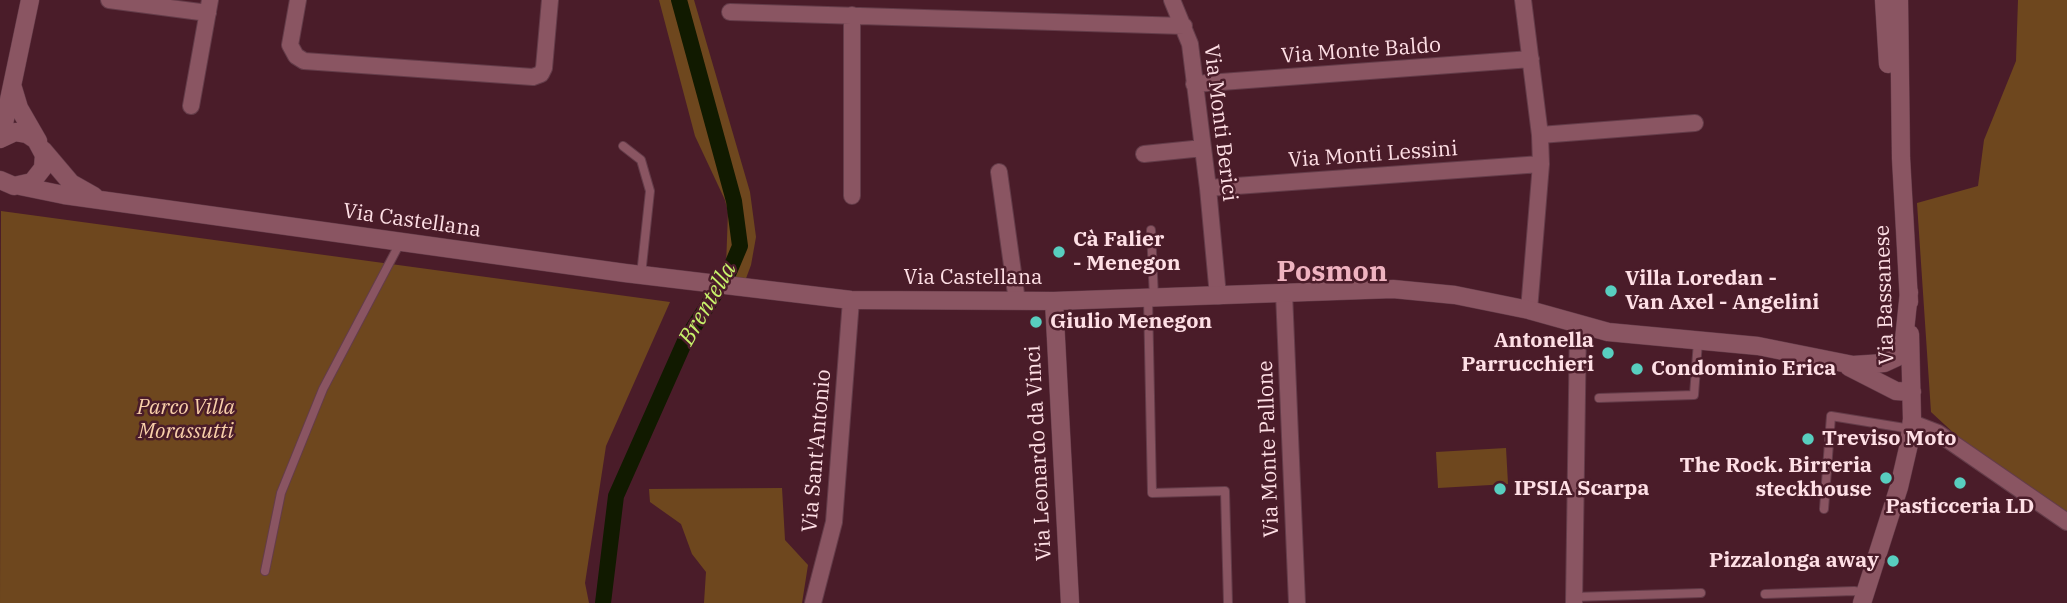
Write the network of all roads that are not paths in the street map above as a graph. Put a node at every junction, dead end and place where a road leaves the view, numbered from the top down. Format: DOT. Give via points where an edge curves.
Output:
graph roads {
  1 [pos="30,0"];
  2 [pos="109,0"];
  3 [pos="298,0"];
  4 [pos="550,0"];
  5 [pos="1172,0"];
  6 [pos="1523,0"];
  7 [pos="1877,0"];
  8 [pos="1884,0"];
  9 [pos="1892,0"];
  10 [pos="1899,0"];
  11 [pos="209,6"];
  12 [pos="730,12"];
  13 [pos="852,16"];
  14 [pos="1184,26"];
  15 [pos="1892,45"];
  16 [pos="1531,59"];
  17 [pos="14,77"];
  18 [pos="1194,84"];
  19 [pos="191,106"];
  20 [pos="1695,123"];
  21 [pos="1540,135"];
  22 [pos="0,137"];
  23 [pos="622,146"];
  24 [pos="41,147"];
  25 [pos="1203,148"];
  26 [pos="1144,154"];
  27 [pos="1541,164"];
  28 [pos="999,172"];
  29 [pos="8,184"];
  30 [pos="1208,188"];
  31 [pos="852,196"];
  32 [pos="102,199"];
  33 [pos="1151,230"];
  34 [pos="401,242"];
  35 [pos="641,275"];
  36 [pos="1909,292"];
  37 [pos="1284,293"];
  38 [pos="1218,296"];
  39 [pos="1151,298"];
  40 [pos="851,300"];
  41 [pos="1017,301"];
  42 [pos="1054,301"];
  43 [pos="1529,310"];
  44 [pos="1578,325"];
  45 [pos="1698,341"];
  46 [pos="1843,364"];
  47 [pos="1912,392"];
  48 [pos="1599,398"];
  49 [pos="1912,426"];
  50 [pos="1824,509"];
  51 [pos="2067,522"];
  52 [pos="265,571"];
  53 [pos="1701,593"];
  54 [pos="1765,594"];
  55 [pos="1864,598"];
  56 [pos="1574,600"];
  57 [pos="813,603"];
  58 [pos="1070,603"];
  59 [pos="1228,603"];
  60 [pos="1297,603"];
  1 -- 17 [label="main road"];
  2 -- 11 [label="street"];
  3 -- 4 [label="street" via="290,45 304,61 533,77 544,68"];
  5 -- 14 [label="street, Via Monti Berici"];
  6 -- 16 [label="street"];
  7 -- 15 [label="street" via="1878,20"];
  8 -- 15 [label="main road, Via Bassanese"];
  9 -- 15 [label="street, Via Bassanese"];
  10 -- 15 [label="main road, Via Bassanese"];
  11 -- 19 [label="street"];
  12 -- 13 [label="street"];
  13 -- 14 [label="street"];
  13 -- 31 [label="street"];
  14 -- 18 [label="street, Via Monti Berici"];
  15 -- 36 [label="main road, Via Bassanese"];
  16 -- 18 [label="street, Via Monte Baldo"];
  16 -- 21 [label="street"];
  17 -- 22 [label="main road"];
  17 -- 24 [label="main road, Via Castellana" via="19,108"];
  18 -- 25 [label="street, Via Monti Berici"];
  20 -- 21 [label="street"];
  21 -- 27 [label="street"];
  22 -- 24 [label="main road" via="21,132"];
  23 -- 35 [label="lane" via="641,160 650,191"];
  24 -- 29 [label="main road" via="44,162 40,174 32,182"];
  24 -- 32 [label="main road, Via Castellana" via="71,183"];
  25 -- 26 [label="street"];
  25 -- 30 [label="street, Via Monti Berici"];
  27 -- 30 [label="street, Via Monti Lessini"];
  27 -- 43 [label="street"];
  28 -- 41 [label="street"];
  29 -- 32 [label="main road, Via Castellana"];
  30 -- 38 [label="street, Via Monti Berici"];
  32 -- 34 [label="main road, Via Castellana"];
  33 -- 39 [label="lane"];
  34 -- 35 [label="main road, Via Castellana"];
  34 -- 52 [label="lane" via="323,389 281,493"];
  35 -- 40 [label="main road, Via Castellana"];
  36 -- 46 [label="main road, Via Castellana" via="1904,340 1897,357 1879,364"];
  36 -- 47 [label="main road, Via Bassanese"];
  37 -- 38 [label="main road, Via Castellana"];
  37 -- 43 [label="main road, Via Castellana" via="1393,289 1455,295"];
  37 -- 60 [label="street, Via Monte Pallone"];
  38 -- 39 [label="main road, Via Castellana"];
  39 -- 42 [label="main road, Via Castellana"];
  39 -- 59 [label="lane" via="1152,493 1225,491"];
  40 -- 41 [label="main road, Via Castellana"];
  40 -- 57 [label="street, Via Sant'Antonio" via="834,522"];
  41 -- 42 [label="main road, Via Castellana"];
  42 -- 58 [label="main road, Via Leonardo da Vinci"];
  43 -- 44 [label="main road, Via Castellana"];
  44 -- 45 [label="main road, Via Castellana"];
  44 -- 56 [label="street"];
  45 -- 46 [label="main road, Via Castellana" via="1758,346"];
  45 -- 48 [label="lane" via="1694,395"];
  46 -- 47 [label="main road, Via Castellana" via="1892,389"];
  47 -- 49 [label="main road, Via Bassanese"];
  49 -- 50 [label="lane" via="1831,416"];
  49 -- 51 [label="street" via="1938,433"];
  49 -- 55 [label="main road, Via Bassanese" via="1902,475"];
  53 -- 56 [label="lane"];
  54 -- 55 [label="lane" via="1854,592"];
}
